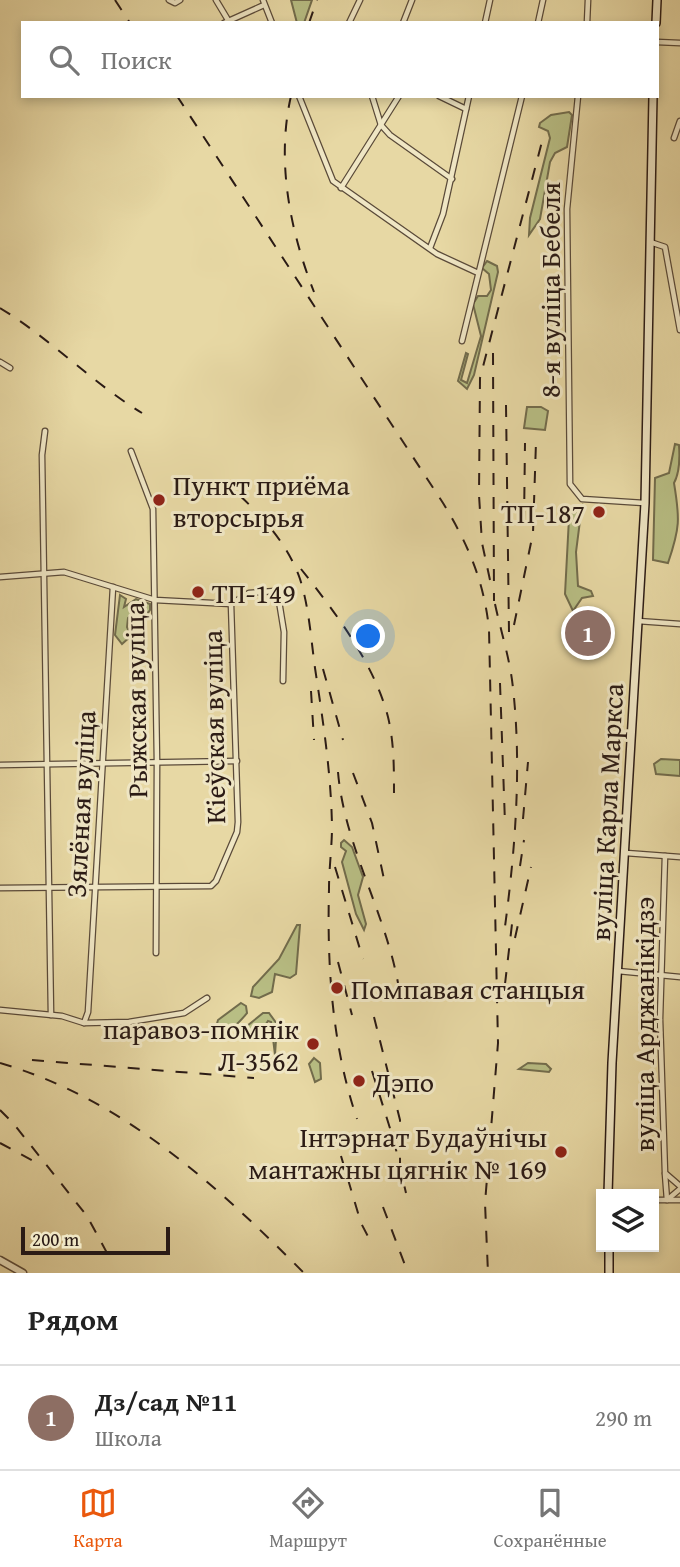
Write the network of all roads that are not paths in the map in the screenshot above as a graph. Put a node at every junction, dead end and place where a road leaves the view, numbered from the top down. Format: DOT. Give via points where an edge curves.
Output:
graph roads {
  1 [pos="169,0"];
  2 [pos="180,0"];
  3 [pos="216,0"];
  4 [pos="360,0"];
  5 [pos="412,0"];
  6 [pos="491,0"];
  7 [pos="542,0"];
  8 [pos="588,0"];
  9 [pos="657,0"];
  10 [pos="264,3"];
  11 [pos="226,21"];
  12 [pos="271,21"];
  13 [pos="350,21"];
  14 [pos="404,21"];
  15 [pos="486,21"];
  16 [pos="538,21"];
  17 [pos="587,21"];
  18 [pos="656,21"];
  19 [pos="659,42"];
  20 [pos="680,43"];
  21 [pos="373,98"];
  22 [pos="398,98"];
  23 [pos="443,98"];
  24 [pos="469,98"];
  25 [pos="521,98"];
  26 [pos="578,98"];
  27 [pos="653,98"];
  28 [pos="300,99"];
  29 [pos="466,109"];
  30 [pos="680,121"];
  31 [pos="381,125"];
  32 [pos="674,138"];
  33 [pos="452,179"];
  34 [pos="341,188"];
  35 [pos="649,242"];
  36 [pos="430,248"];
  37 [pos="476,272"];
  38 [pos="680,330"];
  39 [pos="462,341"];
  40 [pos="0,362"];
  41 [pos="10,368"];
  42 [pos="45,431"];
  43 [pos="131,451"];
  44 [pos="645,503"];
  45 [pos="46,571"];
  46 [pos="0,577"];
  47 [pos="113,587"];
  48 [pos="155,600"];
  49 [pos="231,604"];
  50 [pos="638,621"];
  51 [pos="680,624"];
  52 [pos="283,681"];
  53 [pos="237,761"];
  54 [pos="158,763"];
  55 [pos="105,764"];
  56 [pos="0,765"];
  57 [pos="46,765"];
  58 [pos="626,853"];
  59 [pos="665,856"];
  60 [pos="680,857"];
  61 [pos="156,886"];
  62 [pos="97,887"];
  63 [pos="0,888"];
  64 [pos="47,888"];
  65 [pos="156,953"];
  66 [pos="618,971"];
  67 [pos="660,975"];
  68 [pos="680,977"];
  69 [pos="207,998"];
  70 [pos="0,1010"];
  71 [pos="51,1015"];
  72 [pos="84,1023"];
  73 [pos="665,1173"];
  74 [pos="680,1187"];
  75 [pos="608,1189"];
  76 [pos="659,1200"];
  77 [pos="667,1200"];
  78 [pos="680,1200"];
  79 [pos="609,1252"];
  80 [pos="0,1261"];
  81 [pos="23,1273"];
  82 [pos="609,1273"];
  1 -- 2 [label="street"];
  3 -- 11 [label="street"];
  4 -- 13 [label="street"];
  5 -- 14 [label="street"];
  6 -- 15 [label="street"];
  7 -- 16 [label="street"];
  8 -- 17 [label="street"];
  9 -- 18 [label="main road"];
  10 -- 11 [label="street"];
  10 -- 12 [label="street"];
  19 -- 20 [label="street"];
  21 -- 31 [label="street"];
  22 -- 31 [label="street"];
  23 -- 29 [label="street"];
  24 -- 29 [label="street"];
  25 -- 37 [label="street"];
  26 -- 44 [label="street, 8-я вуліца Бебеля" via="567,209 570,484 582,499"];
  27 -- 35 [label="main road, вуліца Карла Маркса"];
  28 -- 34 [label="street" via="324,166"];
  29 -- 33 [label="street"];
  30 -- 32 [label="street"];
  31 -- 33 [label="street"];
  31 -- 34 [label="street"];
  33 -- 36 [label="street"];
  34 -- 36 [label="street"];
  35 -- 38 [label="street" via="665,247"];
  35 -- 44 [label="main road, вуліца Карла Маркса"];
  36 -- 37 [label="street"];
  37 -- 39 [label="street"];
  40 -- 41 [label="street"];
  42 -- 45 [label="street"];
  43 -- 48 [label="street, Рыжская вуліца" via="153,509"];
  44 -- 50 [label="main road, вуліца Карла Маркса"];
  45 -- 46 [label="street"];
  45 -- 47 [label="street"];
  45 -- 57 [label="street"];
  47 -- 48 [label="street"];
  47 -- 55 [label="street, Зялёная вуліца"];
  48 -- 49 [label="street"];
  48 -- 54 [label="street, Рыжская вуліца"];
  49 -- 52 [label="street" via="249,593 275,591 278,595 284,632"];
  49 -- 53 [label="street, Кіеўская вуліца"];
  50 -- 51 [label="street"];
  50 -- 58 [label="main road, вуліца Карла Маркса"];
  53 -- 54 [label="street"];
  53 -- 61 [label="street, Кіеўская вуліца" via="237,832 219,875 211,886"];
  54 -- 55 [label="street"];
  54 -- 61 [label="street, Рыжская вуліца"];
  55 -- 57 [label="street"];
  55 -- 62 [label="street, Зялёная вуліца"];
  56 -- 57 [label="street"];
  57 -- 64 [label="street"];
  58 -- 59 [label="street"];
  58 -- 66 [label="main road, вуліца Карла Маркса"];
  59 -- 60 [label="street"];
  59 -- 67 [label="street, вуліца Арджанікідзэ"];
  61 -- 62 [label="street"];
  61 -- 65 [label="street, Рыжская вуліца"];
  62 -- 64 [label="street"];
  62 -- 72 [label="street, Зялёная вуліца"];
  63 -- 64 [label="street"];
  64 -- 71 [label="street"];
  66 -- 67 [label="street"];
  66 -- 75 [label="main road, вуліца Карла Маркса"];
  67 -- 68 [label="street"];
  67 -- 73 [label="street, вуліца Арджанікідзэ"];
  69 -- 72 [label="street" via="184,1013 166,1017"];
  70 -- 71 [label="street"];
  71 -- 72 [label="street"];
  73 -- 74 [label="street, вуліца Арджанікідзэ"];
  73 -- 77 [label="street"];
  74 -- 77 [label="street"];
  76 -- 77 [label="street"];
  77 -- 78 [label="street"];
  79 -- 82 [label="main road"];
  80 -- 81 [label="street"];
}
